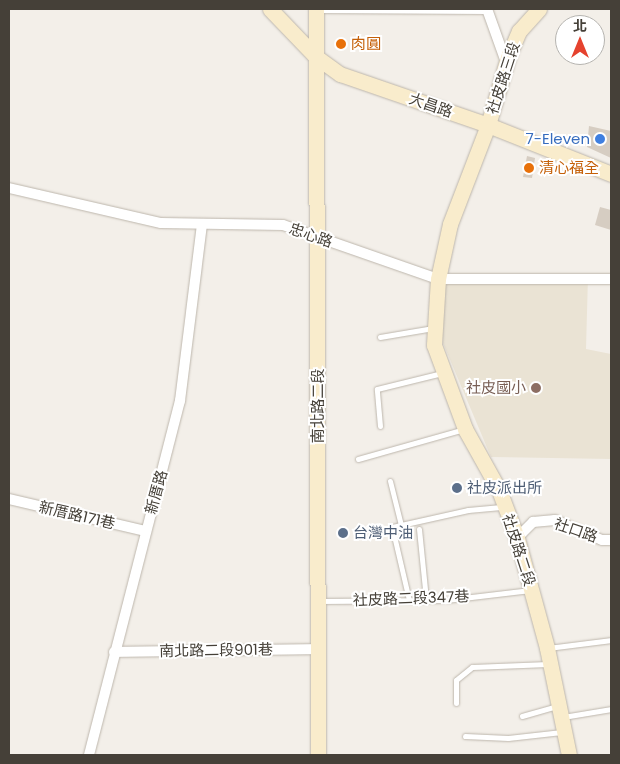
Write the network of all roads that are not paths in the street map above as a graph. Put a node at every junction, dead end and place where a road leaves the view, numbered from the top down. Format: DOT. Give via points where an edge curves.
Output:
graph roads {
  1 [pos="270,9"];
  2 [pos="316,9"];
  3 [pos="539,9"];
  4 [pos="487,10"];
  5 [pos="315,56"];
  6 [pos="506,62"];
  7 [pos="488,125"];
  8 [pos="611,174"];
  9 [pos="9,188"];
  10 [pos="202,224"];
  11 [pos="317,236"];
  12 [pos="438,279"];
  13 [pos="611,279"];
  14 [pos="434,328"];
  15 [pos="380,337"];
  16 [pos="444,372"];
  17 [pos="380,426"];
  18 [pos="465,429"];
  19 [pos="358,459"];
  20 [pos="390,481"];
  21 [pos="9,499"];
  22 [pos="505,507"];
  23 [pos="401,525"];
  24 [pos="419,529"];
  25 [pos="145,530"];
  26 [pos="517,538"];
  27 [pos="611,540"];
  28 [pos="532,589"];
  29 [pos="409,600"];
  30 [pos="426,600"];
  31 [pos="319,601"];
  32 [pos="611,640"];
  33 [pos="547,648"];
  34 [pos="319,649"];
  35 [pos="114,652"];
  36 [pos="551,664"];
  37 [pos="456,703"];
  38 [pos="611,709"];
  39 [pos="522,716"];
  40 [pos="563,718"];
  41 [pos="465,736"];
  42 [pos="89,755"];
  43 [pos="318,755"];
  44 [pos="569,755"];
  1 -- 5 [label="street, 大昌路"];
  2 -- 4 [label="lane"];
  2 -- 5 [label="street, 南北路二段"];
  3 -- 6 [label="street, 社皮路三段" via="519,31"];
  4 -- 6 [label="street"];
  5 -- 7 [label="street, 大昌路" via="340,74"];
  5 -- 11 [label="street, 南北路二段"];
  6 -- 7 [label="street, 社皮路三段"];
  7 -- 8 [label="street, 大昌路"];
  7 -- 12 [label="street, 社皮路二段" via="450,224"];
  9 -- 10 [label="street, 忠心路" via="161,224"];
  10 -- 11 [label="street, 忠心路" via="283,225"];
  10 -- 25 [label="street, 新厝路" via="180,402"];
  11 -- 12 [label="street, 忠心路"];
  11 -- 31 [label="street, 南北路二段"];
  12 -- 13 [label="street, 忠心路"];
  12 -- 14 [label="street, 社皮路二段"];
  14 -- 15 [label="lane"];
  14 -- 16 [label="street, 社皮路二段" via="434,345"];
  16 -- 17 [label="lane" via="377,389"];
  16 -- 18 [label="street, 社皮路二段"];
  18 -- 19 [label="lane"];
  18 -- 22 [label="street, 社皮路二段"];
  20 -- 23 [label="lane"];
  21 -- 25 [label="street, 新厝路171巷"];
  22 -- 23 [label="lane" via="468,510"];
  22 -- 26 [label="street, 社皮路二段"];
  23 -- 29 [label="lane" via="392,527"];
  24 -- 30 [label="lane"];
  25 -- 35 [label="street, 新厝路"];
  26 -- 27 [label="street, 社口路" via="533,522 555,520 602,540"];
  26 -- 28 [label="street, 社皮路二段"];
  28 -- 30 [label="lane, 社皮路二段347巷"];
  28 -- 33 [label="street, 社皮路二段"];
  29 -- 30 [label="lane, 社皮路二段347巷"];
  29 -- 31 [label="lane, 社皮路二段347巷"];
  31 -- 34 [label="street, 南北路二段"];
  32 -- 33 [label="lane"];
  33 -- 36 [label="street, 社皮路二段"];
  34 -- 35 [label="street, 南北路二段901巷"];
  34 -- 43 [label="street, 南北路二段"];
  35 -- 42 [label="street, 新厝路"];
  36 -- 37 [label="lane" via="472,667 456,680"];
  36 -- 40 [label="street, 社皮路二段"];
  38 -- 40 [label="lane"];
  39 -- 40 [label="lane"];
  40 -- 41 [label="lane" via="508,738"];
  40 -- 44 [label="street, 社皮路二段"];
}
